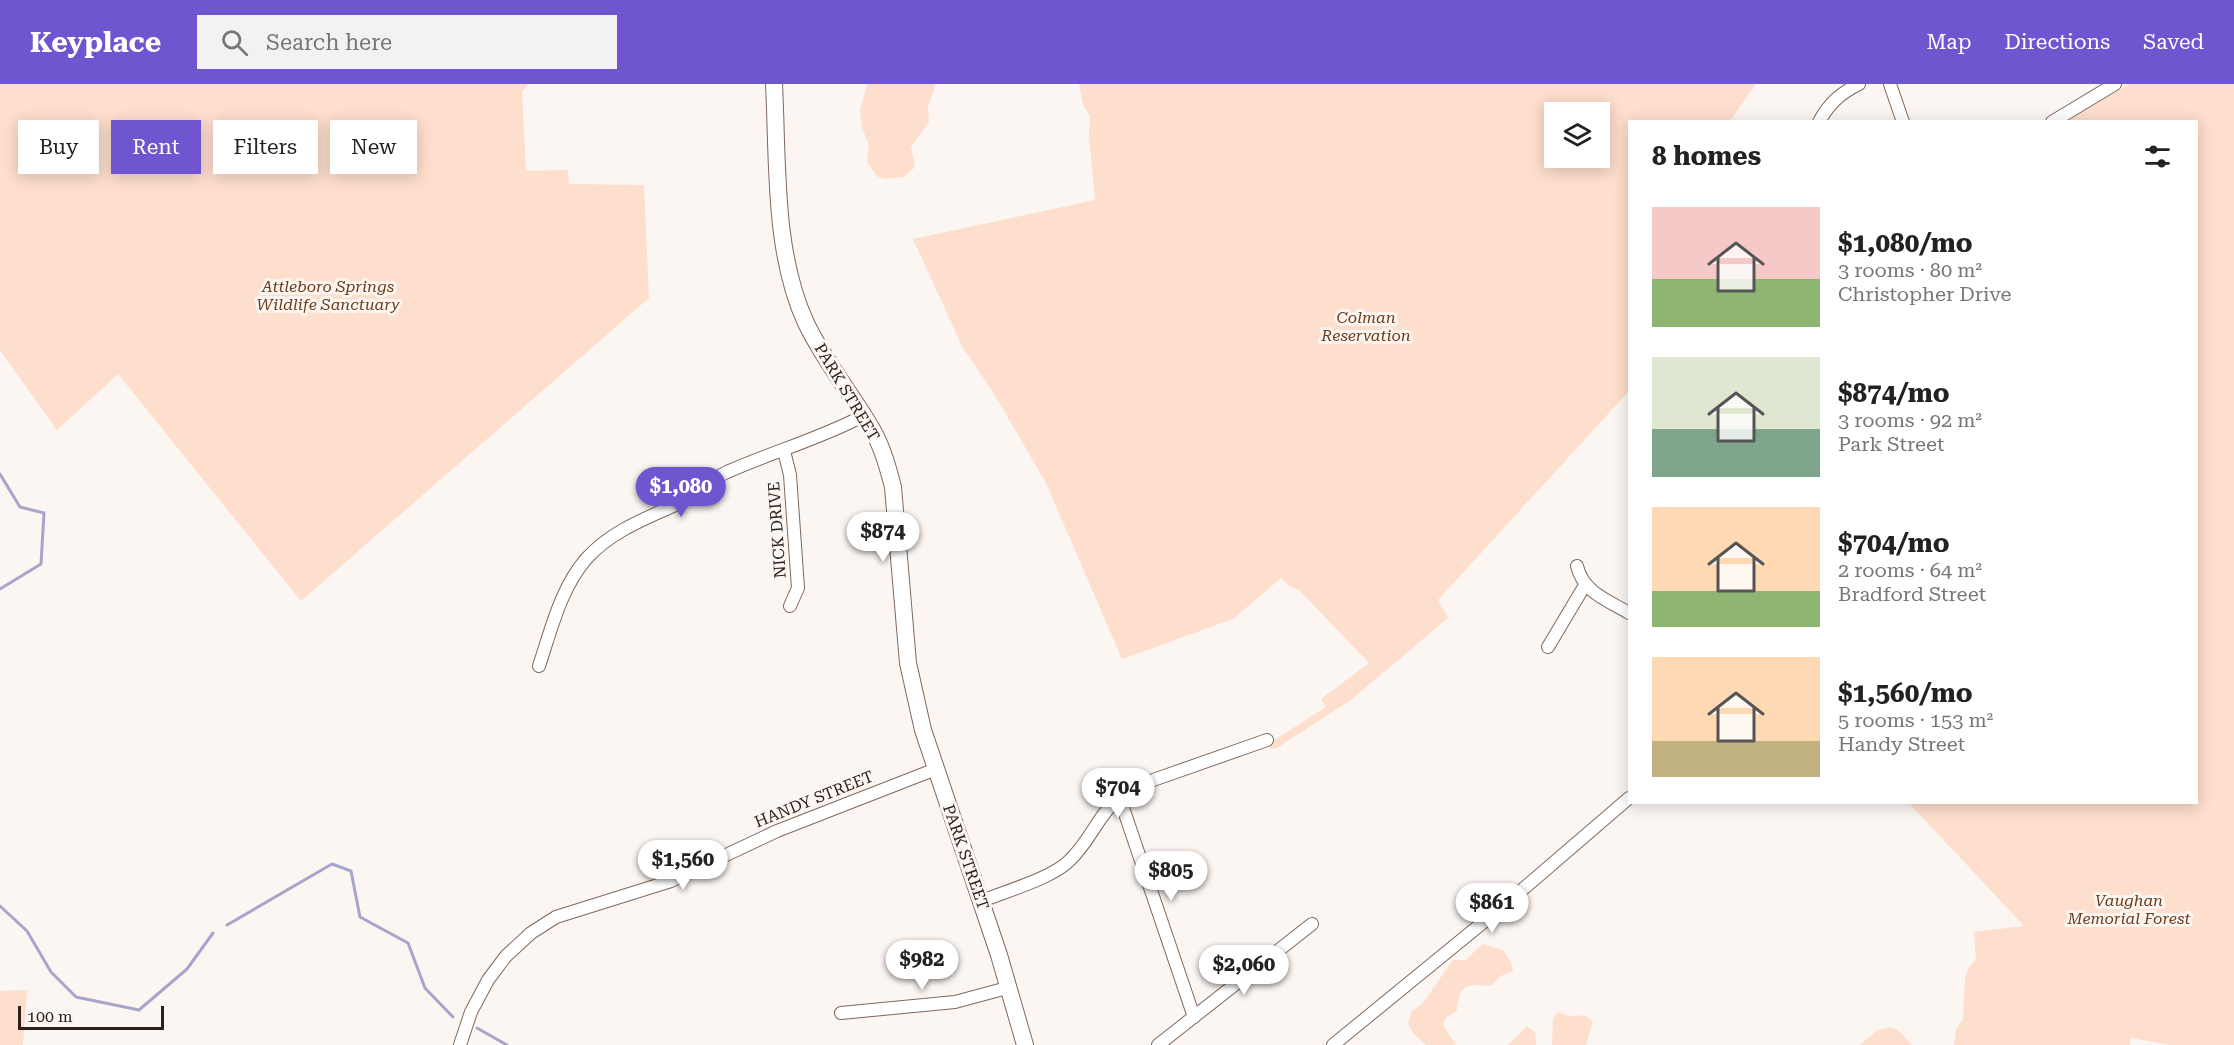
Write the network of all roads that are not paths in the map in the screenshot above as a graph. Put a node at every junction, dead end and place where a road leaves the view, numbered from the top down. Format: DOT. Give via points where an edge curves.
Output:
graph roads {
  1 [pos="774,84"];
  2 [pos="1859,84"];
  3 [pos="1890,84"];
  4 [pos="2115,84"];
  5 [pos="1820,120"];
  6 [pos="1902,120"];
  7 [pos="2055,120"];
  8 [pos="863,416"];
  9 [pos="784,451"];
  10 [pos="1577,566"];
  11 [pos="1585,585"];
  12 [pos="790,606"];
  13 [pos="1628,612"];
  14 [pos="1548,647"];
  15 [pos="539,666"];
  16 [pos="1267,740"];
  17 [pos="936,769"];
  18 [pos="1119,796"];
  19 [pos="1628,799"];
  20 [pos="981,901"];
  21 [pos="1312,924"];
  22 [pos="1007,988"];
  23 [pos="841,1013"];
  24 [pos="1194,1017"];
  25 [pos="460,1045"];
  26 [pos="1025,1045"];
  27 [pos="1158,1045"];
  28 [pos="1333,1045"];
  1 -- 8 [label="main road, PARK STREET" via="782,235 794,296 806,324"];
  2 -- 5 [label="street" via="1842,93"];
  3 -- 6 [label="street"];
  4 -- 7 [label="street"];
  8 -- 9 [label="street"];
  8 -- 17 [label="main road, PARK STREET" via="878,441 893,487 908,663"];
  9 -- 12 [label="street, NICK DRIVE" via="790,475 798,588"];
  9 -- 15 [label="street" via="724,473 674,505 625,528 598,549 582,565 560,602"];
  10 -- 11 [label="street"];
  11 -- 13 [label="street"];
  11 -- 14 [label="street"];
  16 -- 18 [label="street" via="1139,785"];
  17 -- 20 [label="main road, PARK STREET"];
  17 -- 25 [label="street, HANDY STREET" via="777,831 671,881 556,917 531,933 494,972 471,1012"];
  18 -- 20 [label="street" via="1063,867"];
  18 -- 24 [label="street"];
  19 -- 28 [label="street"];
  20 -- 22 [label="main road, PARK STREET"];
  21 -- 24 [label="street"];
  22 -- 23 [label="street" via="955,1002"];
  22 -- 26 [label="main road, PARK STREET"];
  24 -- 27 [label="street"];
}
